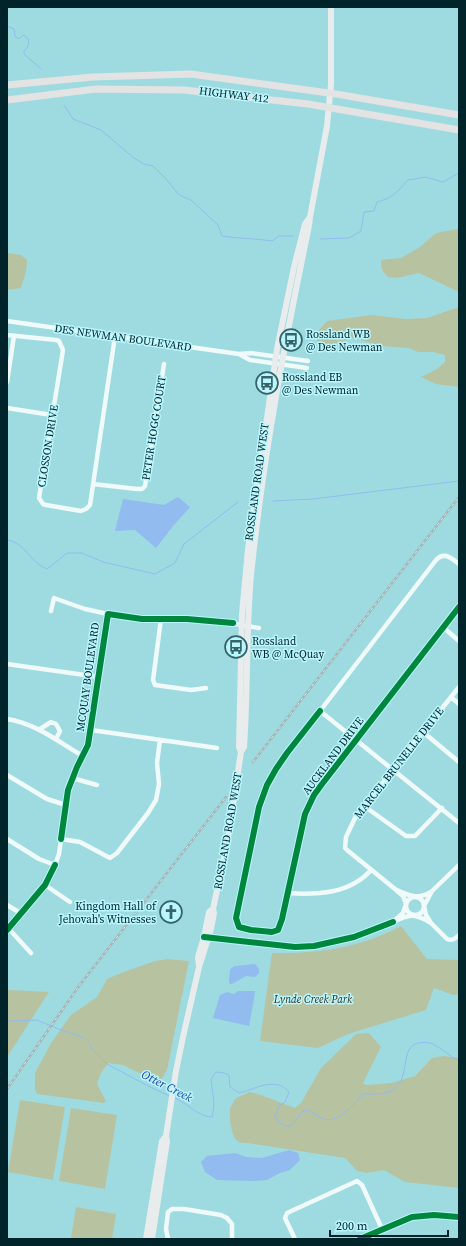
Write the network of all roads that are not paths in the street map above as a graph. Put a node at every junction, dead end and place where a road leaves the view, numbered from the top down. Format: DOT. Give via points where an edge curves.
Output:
graph roads {
  1 [pos="331,7"];
  2 [pos="7,84"];
  3 [pos="7,100"];
  4 [pos="459,115"];
  5 [pos="459,130"];
  6 [pos="310,217"];
  7 [pos="7,321"];
  8 [pos="7,335"];
  9 [pos="14,336"];
  10 [pos="116,336"];
  11 [pos="239,354"];
  12 [pos="276,356"];
  13 [pos="283,357"];
  14 [pos="308,361"];
  15 [pos="274,363"];
  16 [pos="164,364"];
  17 [pos="282,364"];
  18 [pos="306,368"];
  19 [pos="7,382"];
  20 [pos="7,408"];
  21 [pos="52,415"];
  22 [pos="93,484"];
  23 [pos="459,564"];
  24 [pos="459,607"];
  25 [pos="51,611"];
  26 [pos="108,614"];
  27 [pos="161,620"];
  28 [pos="245,625"];
  29 [pos="260,628"];
  30 [pos="444,628"];
  31 [pos="459,641"];
  32 [pos="7,664"];
  33 [pos="99,677"];
  34 [pos="459,687"];
  35 [pos="206,688"];
  36 [pos="451,697"];
  37 [pos="459,704"];
  38 [pos="320,711"];
  39 [pos="7,719"];
  40 [pos="40,729"];
  41 [pos="91,730"];
  42 [pos="423,732"];
  43 [pos="56,739"];
  44 [pos="160,740"];
  45 [pos="357,740"];
  46 [pos="217,748"];
  47 [pos="83,756"];
  48 [pos="459,762"];
  49 [pos="393,768"];
  50 [pos="7,775"];
  51 [pos="72,778"];
  52 [pos="97,785"];
  53 [pos="66,805"];
  54 [pos="364,806"];
  55 [pos="442,808"];
  56 [pos="459,823"];
  57 [pos="7,839"];
  58 [pos="61,839"];
  59 [pos="55,865"];
  60 [pos="459,865"];
  61 [pos="370,870"];
  62 [pos="44,885"];
  63 [pos="396,889"];
  64 [pos="432,890"];
  65 [pos="287,893"];
  66 [pos="415,896"];
  67 [pos="70,902"];
  68 [pos="406,904"];
  69 [pos="7,905"];
  70 [pos="424,906"];
  71 [pos="22,914"];
  72 [pos="414,915"];
  73 [pos="393,922"];
  74 [pos="433,924"];
  75 [pos="8,930"];
  76 [pos="459,935"];
  77 [pos="207,937"];
  78 [pos="31,952"];
  79 [pos="166,1136"];
  80 [pos="459,1217"];
  81 [pos="382,1229"];
  82 [pos="146,1239"];
  83 [pos="152,1239"];
  84 [pos="168,1239"];
  85 [pos="232,1239"];
  86 [pos="295,1239"];
  87 [pos="360,1239"];
  1 -- 6 [label="main road, ROSSLAND ROAD WEST" via="331,84 327,126"];
  2 -- 4 [label="highway, HIGHWAY 412" via="93,77 191,74 336,94"];
  3 -- 5 [label="highway, HIGHWAY 412" via="96,89 184,90 308,104"];
  6 -- 12 [label="main road, ROSSLAND ROAD WEST" via="305,224 294,267"];
  6 -- 13 [label="main road, ROSSLAND ROAD WEST"];
  7 -- 10 [label="street, DES NEWMAN BOULEVARD"];
  8 -- 9 [label="street, CLOSSON DRIVE"];
  9 -- 19 [label="street"];
  9 -- 21 [label="street, CLOSSON DRIVE" via="56,340 61,343 63,350"];
  10 -- 11 [label="street, DES NEWMAN BOULEVARD"];
  10 -- 22 [label="street, CLOSSON DRIVE"];
  11 -- 12 [label="street, DES NEWMAN BOULEVARD"];
  11 -- 15 [label="street, DES NEWMAN BOULEVARD" via="250,360"];
  12 -- 13 [label="street, DES NEWMAN BOULEVARD"];
  12 -- 15 [label="main road, ROSSLAND ROAD WEST"];
  13 -- 14 [label="street, DES NEWMAN BOULEVARD"];
  13 -- 17 [label="main road, ROSSLAND ROAD WEST"];
  15 -- 17 [label="street, DES NEWMAN BOULEVARD"];
  15 -- 28 [label="main road, ROSSLAND ROAD WEST" via="248,549"];
  16 -- 22 [label="street, PETER HOGG COURT" via="145,486 137,490"];
  17 -- 18 [label="street, DES NEWMAN BOULEVARD"];
  17 -- 28 [label="main road, ROSSLAND ROAD WEST"];
  20 -- 21 [label="street"];
  21 -- 22 [label="street, CLOSSON DRIVE" via="40,500 46,505 81,511 90,505"];
  23 -- 38 [label="street" via="450,557 439,556"];
  24 -- 30 [label="street, AUCKLAND DRIVE"];
  25 -- 26 [label="street" via="54,598"];
  26 -- 27 [label="street, MCQUAY BOULEVARD"];
  26 -- 33 [label="street, MCQUAY BOULEVARD"];
  27 -- 28 [label="street, MCQUAY BOULEVARD" via="211,620"];
  27 -- 35 [label="street" via="153,680 155,685 191,690"];
  28 -- 29 [label="street, MCQUAY BOULEVARD"];
  28 -- 77 [label="main road, ROSSLAND ROAD WEST" via="244,747 241,752 214,913"];
  30 -- 31 [label="street"];
  30 -- 45 [label="street, AUCKLAND DRIVE"];
  32 -- 33 [label="street"];
  33 -- 41 [label="street, MCQUAY BOULEVARD"];
  34 -- 36 [label="street, MARCEL BRUNELLE DRIVE"];
  36 -- 37 [label="street"];
  36 -- 42 [label="street, MARCEL BRUNELLE DRIVE"];
  38 -- 45 [label="street"];
  38 -- 65 [label="street, AUCKLAND DRIVE" via="267,785 251,844 236,918 239,927 272,932 278,930"];
  39 -- 40 [label="street"];
  40 -- 43 [label="street"];
  40 -- 43 [label="street" via="51,722 56,724 60,731"];
  41 -- 44 [label="street"];
  41 -- 47 [label="street, MCQUAY BOULEVARD"];
  42 -- 48 [label="street"];
  42 -- 49 [label="street, MARCEL BRUNELLE DRIVE"];
  43 -- 47 [label="street"];
  44 -- 46 [label="street"];
  44 -- 58 [label="street" via="156,800 117,853 110,858 80,842"];
  45 -- 49 [label="street"];
  45 -- 65 [label="street, AUCKLAND DRIVE" via="314,795 307,809 300,829"];
  47 -- 51 [label="street, MCQUAY BOULEVARD"];
  49 -- 54 [label="street, MARCEL BRUNELLE DRIVE"];
  49 -- 55 [label="street"];
  50 -- 53 [label="street" via="47,799"];
  51 -- 52 [label="street"];
  51 -- 53 [label="street, MCQUAY BOULEVARD"];
  53 -- 58 [label="street, MCQUAY BOULEVARD"];
  54 -- 55 [label="street" via="409,837 415,836"];
  54 -- 61 [label="street, MARCEL BRUNELLE DRIVE" via="350,828 345,848"];
  55 -- 56 [label="street"];
  57 -- 59 [label="street" via="39,859"];
  58 -- 59 [label="street, MCQUAY BOULEVARD"];
  59 -- 62 [label="street, MCQUAY BOULEVARD"];
  60 -- 64 [label="street"];
  61 -- 63 [label="street, MARCEL BRUNELLE DRIVE"];
  61 -- 65 [label="street" via="358,881 343,889 327,893"];
  62 -- 67 [label="street"];
  62 -- 71 [label="street, MCQUAY BOULEVARD"];
  63 -- 66 [label="street, MARCEL BRUNELLE DRIVE" via="406,895"];
  63 -- 68 [label="street, MARCEL BRUNELLE DRIVE"];
  64 -- 66 [label="street" via="427,894"];
  64 -- 70 [label="street"];
  66 -- 68 [label="street"];
  66 -- 70 [label="street" via="421,898"];
  68 -- 72 [label="street" via="407,910"];
  68 -- 73 [label="street" via="403,913"];
  69 -- 71 [label="street"];
  70 -- 72 [label="street" via="422,912"];
  70 -- 74 [label="street" via="426,915"];
  71 -- 75 [label="street, MCQUAY BOULEVARD"];
  72 -- 73 [label="street"];
  72 -- 74 [label="street"];
  73 -- 77 [label="street" via="354,937 314,946 296,947"];
  74 -- 76 [label="street" via="447,939 455,939"];
  75 -- 78 [label="street"];
  77 -- 79 [label="main road, ROSSLAND ROAD WEST" via="183,1037"];
  79 -- 82 [label="main road, ROSSLAND ROAD WEST" via="162,1141"];
  79 -- 83 [label="main road, ROSSLAND ROAD WEST"];
  80 -- 81 [label="street" via="412,1217"];
  81 -- 86 [label="street" via="362,1185 357,1181 287,1213 285,1218"];
  81 -- 87 [label="street"];
  84 -- 85 [label="street" via="168,1212 172,1209 184,1209 227,1218 232,1224"];
}
